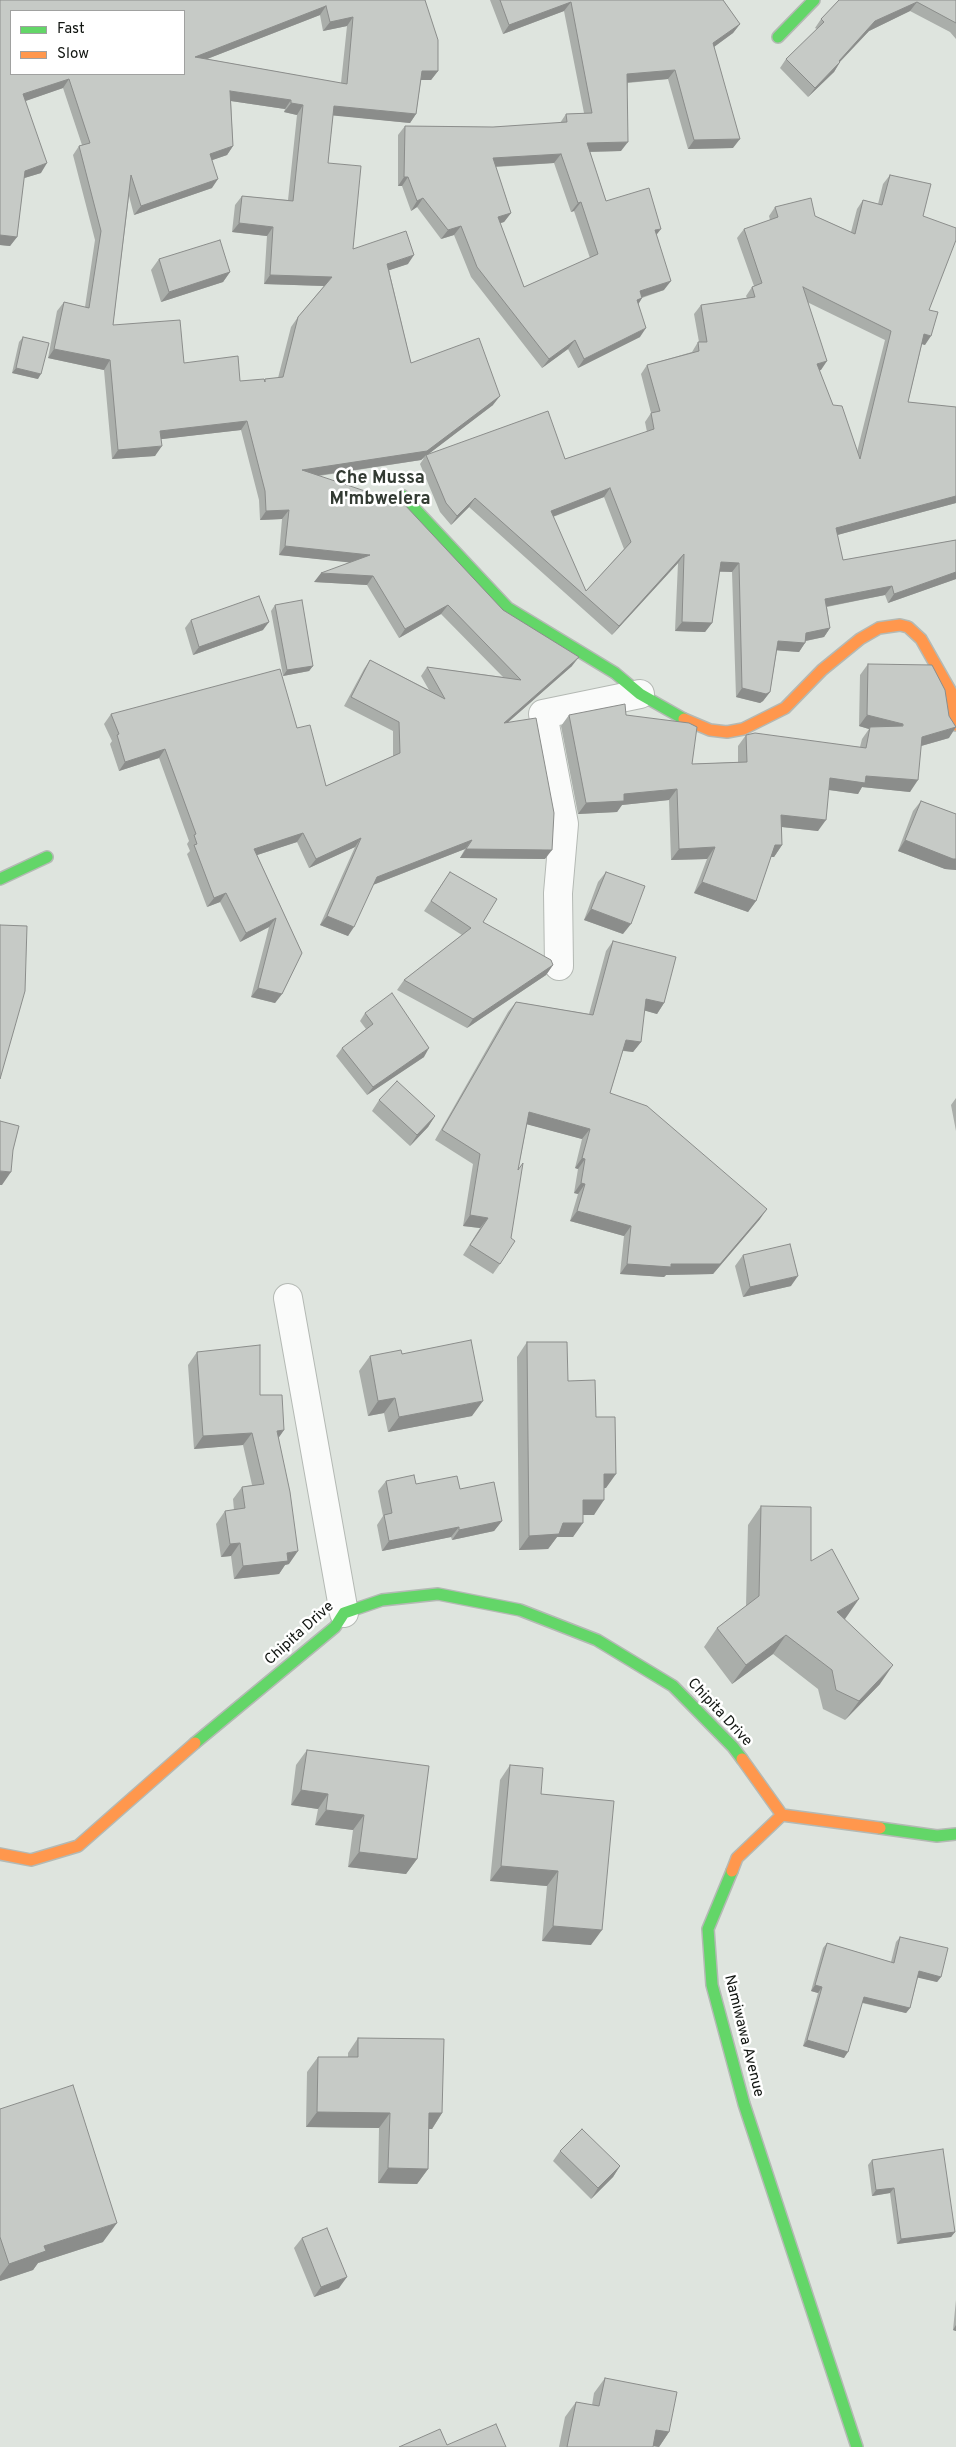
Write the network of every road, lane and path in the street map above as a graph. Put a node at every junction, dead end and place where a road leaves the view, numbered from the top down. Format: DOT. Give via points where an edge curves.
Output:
graph roads {
  1 [pos="814,0"];
  2 [pos="778,37"];
  3 [pos="403,496"];
  4 [pos="640,694"];
  5 [pos="956,725"];
  6 [pos="47,856"];
  7 [pos="0,879"];
  8 [pos="559,966"];
  9 [pos="288,1298"];
  10 [pos="344,1613"];
  11 [pos="782,1815"];
  12 [pos="956,1834"];
  13 [pos="0,1854"];
  14 [pos="857,2447"];
  1 -- 2 [label="street"];
  3 -- 4 [label="street" via="508,608 615,673"];
  4 -- 5 [label="street" via="679,717 710,730 727,732 743,729 785,708 822,670 860,639 880,628 900,625 908,627 920,638 951,692"];
  4 -- 8 [label="street" via="543,714 564,824 558,893"];
  6 -- 7 [label="street"];
  9 -- 10 [label="street"];
  10 -- 11 [label="street, Chipita Drive" via="382,1600 438,1594 520,1610 597,1640 673,1686 733,1747"];
  10 -- 13 [label="street, Chipita Drive" via="335,1627 171,1763 78,1846 31,1860"];
  11 -- 12 [label="street" via="936,1836"];
  11 -- 14 [label="street, Namiwawa Avenue" via="738,1858 708,1929 712,1985 744,2104"];
}
